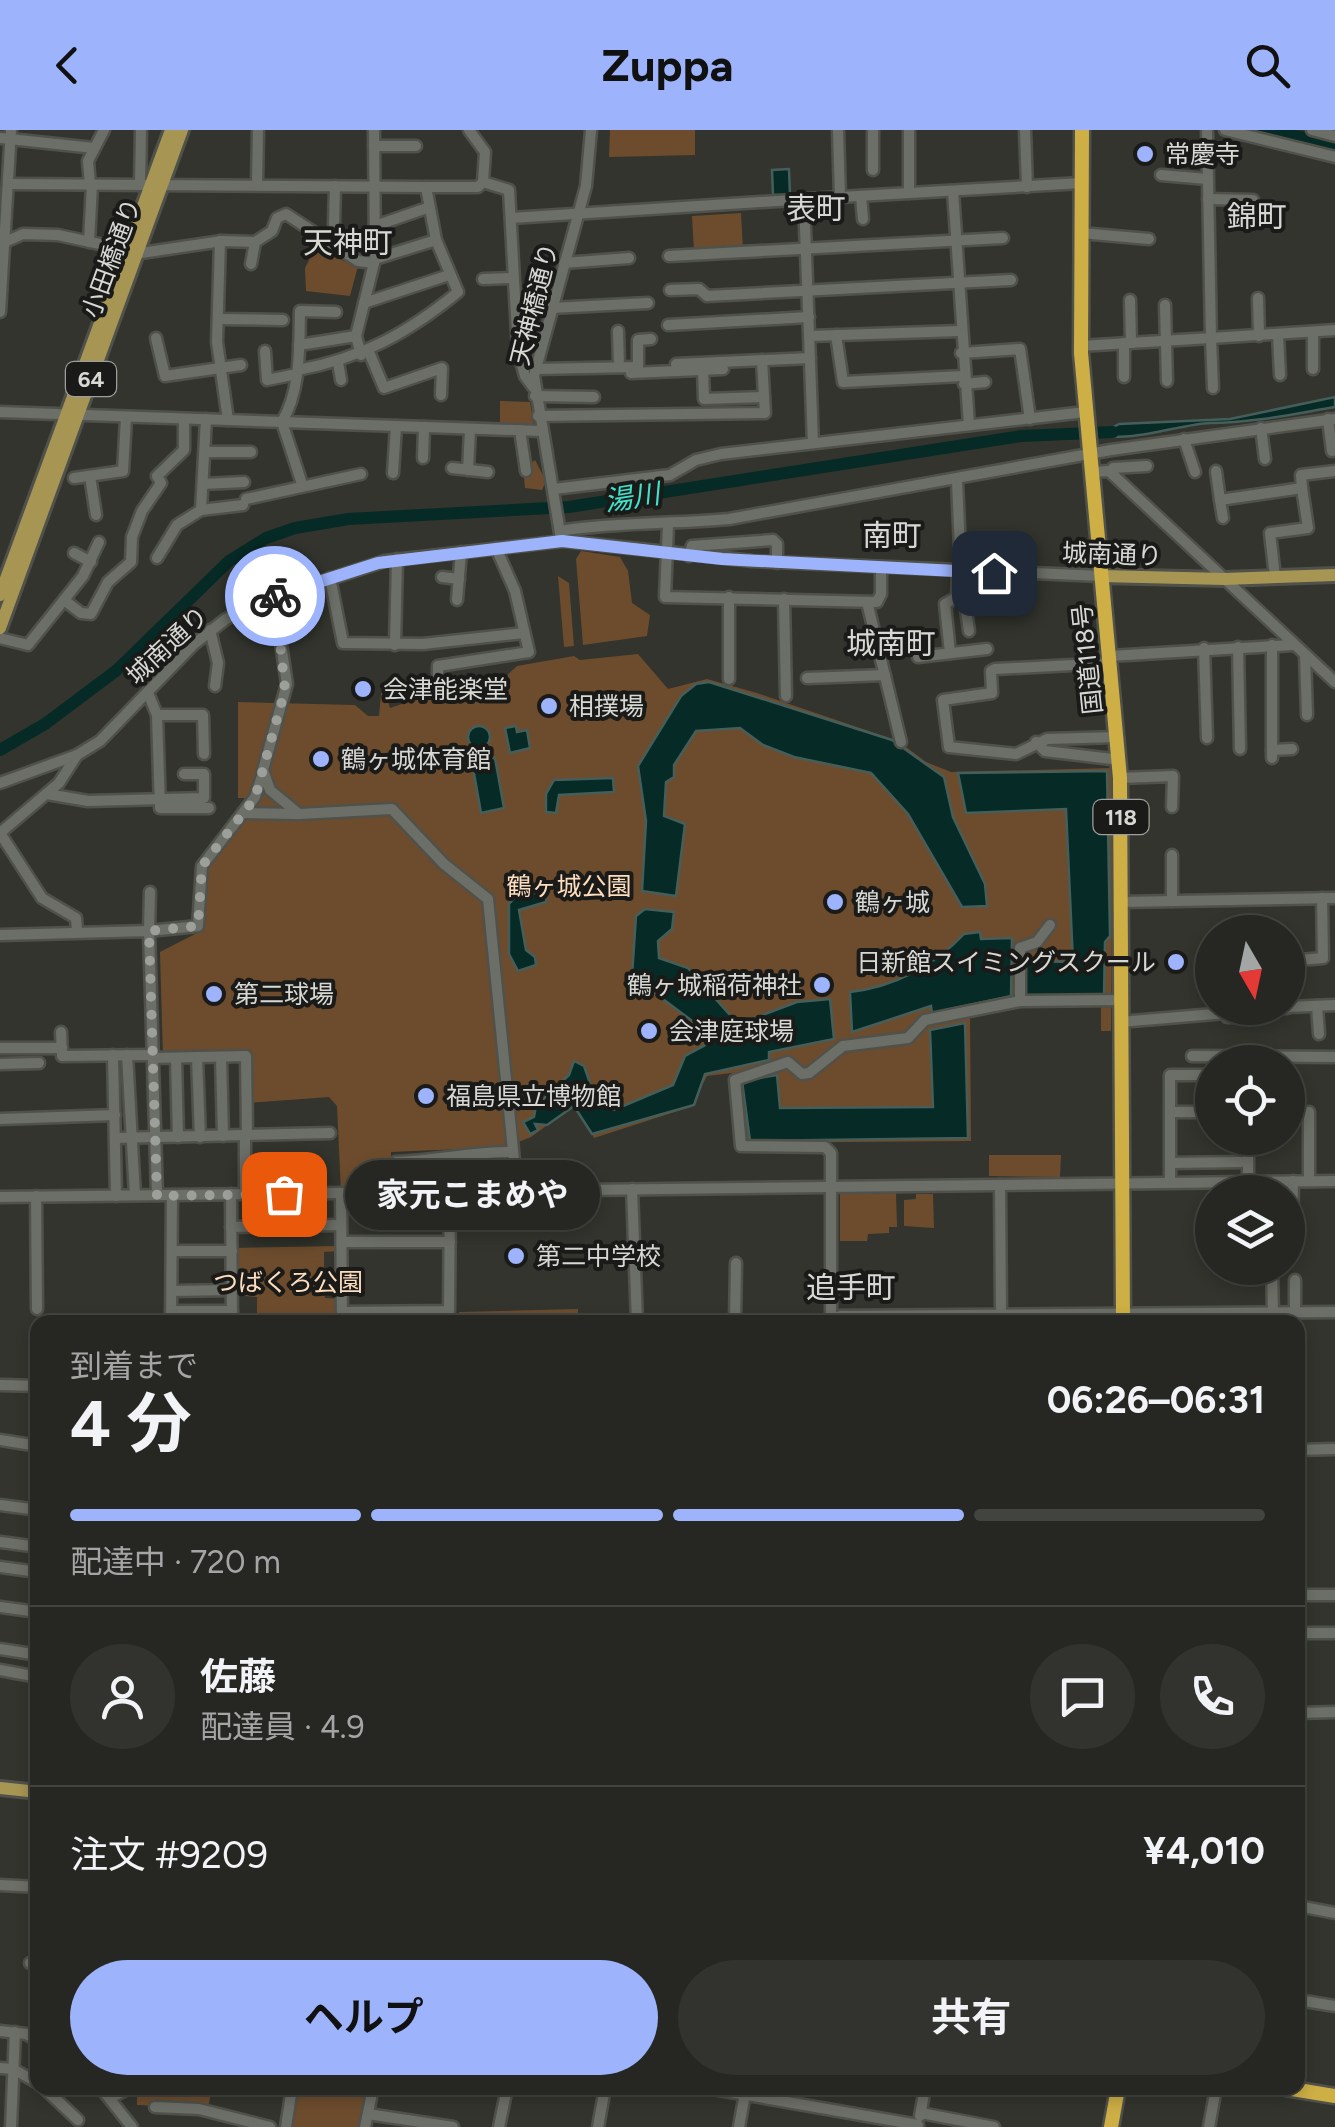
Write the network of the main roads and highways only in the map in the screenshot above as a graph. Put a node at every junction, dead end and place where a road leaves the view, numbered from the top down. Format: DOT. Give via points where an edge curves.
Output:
graph roads {
  1 [pos="171,130"];
  2 [pos="182,130"];
  3 [pos="1082,130"];
  4 [pos="151,185"];
  5 [pos="73,414"];
  6 [pos="1335,575"];
  7 [pos="1101,576"];
  8 [pos="0,595"];
  9 [pos="0,628"];
  10 [pos="1123,1315"];
  11 [pos="0,1788"];
  12 [pos="30,1791"];
  13 [pos="1305,2091"];
  14 [pos="1117,2095"];
  15 [pos="1335,2096"];
  16 [pos="1111,2127"];
  1 -- 4 [label="main road, 小田橋通り / 64"];
  2 -- 4 [label="main road, 小田橋通り / 64"];
  3 -- 7 [label="highway, 国道118号 / 118" via="1080,346"];
  4 -- 5 [label="main road, 小田橋通り / 64"];
  5 -- 8 [label="main road, 小田橋通り / 64"];
  5 -- 9 [label="main road, 小田橋通り / 64"];
  6 -- 7 [label="main road, 城南通り"];
  7 -- 10 [label="highway, 国道118号 / 118" via="1120,778"];
  11 -- 12 [label="main road"];
  13 -- 15 [label="highway"];
  14 -- 16 [label="highway"];
}
